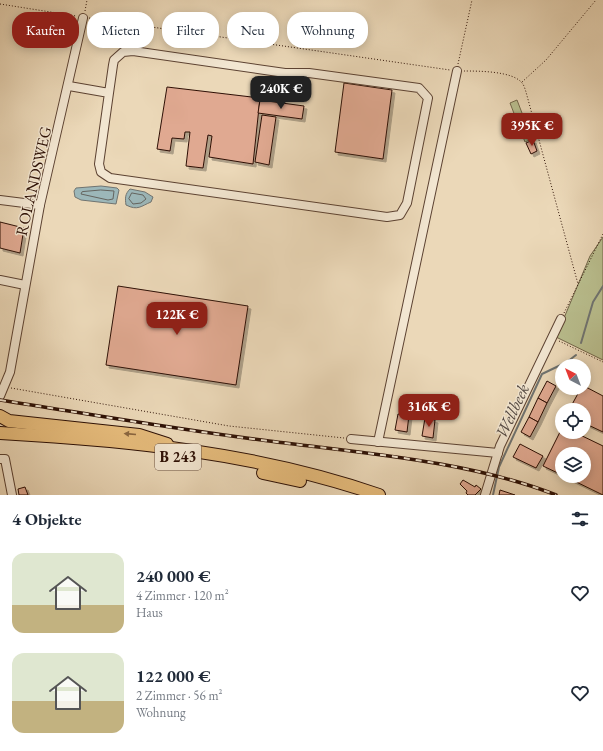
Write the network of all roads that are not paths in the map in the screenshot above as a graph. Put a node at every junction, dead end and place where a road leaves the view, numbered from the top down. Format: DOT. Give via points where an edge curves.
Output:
graph roads {
  1 [pos="83,18"];
  2 [pos="457,71"];
  3 [pos="69,86"];
  4 [pos="109,93"];
  5 [pos="0,200"];
  6 [pos="40,205"];
  7 [pos="0,280"];
  8 [pos="26,285"];
  9 [pos="561,319"];
  10 [pos="0,396"];
  11 [pos="0,416"];
  12 [pos="0,433"];
  13 [pos="351,439"];
  14 [pos="0,440"];
  15 [pos="378,442"];
  16 [pos="180,450"];
  17 [pos="498,453"];
  18 [pos="0,459"];
  19 [pos="12,495"];
  20 [pos="353,495"];
  21 [pos="379,495"];
  22 [pos="485,495"];
  1 -- 3 [label="street, ROLANDSWEG"];
  2 -- 15 [label="street"];
  3 -- 4 [label="street"];
  3 -- 6 [label="street, ROLANDSWEG"];
  4 -- 4 [label="street" via="114,60 123,52 133,52 420,88 428,98 407,204 400,215 387,217 110,178 101,172 99,164"];
  5 -- 6 [label="street"];
  6 -- 8 [label="street, ROLANDSWEG"];
  7 -- 8 [label="street"];
  8 -- 10 [label="street, ROLANDSWEG" via="10,372"];
  9 -- 17 [label="street"];
  16 -- 11 [label="highway, one-way" via="139,435 9,421"];
  12 -- 16 [label="highway, B 243"];
  13 -- 15 [label="street"];
  14 -- 20 [label="highway, B 243" via="105,448 188,458"];
  15 -- 17 [label="street"];
  16 -- 21 [label="highway, B 243" via="282,468"];
  17 -- 22 [label="street"];
  18 -- 19 [label="street" via="5,460"];
}
